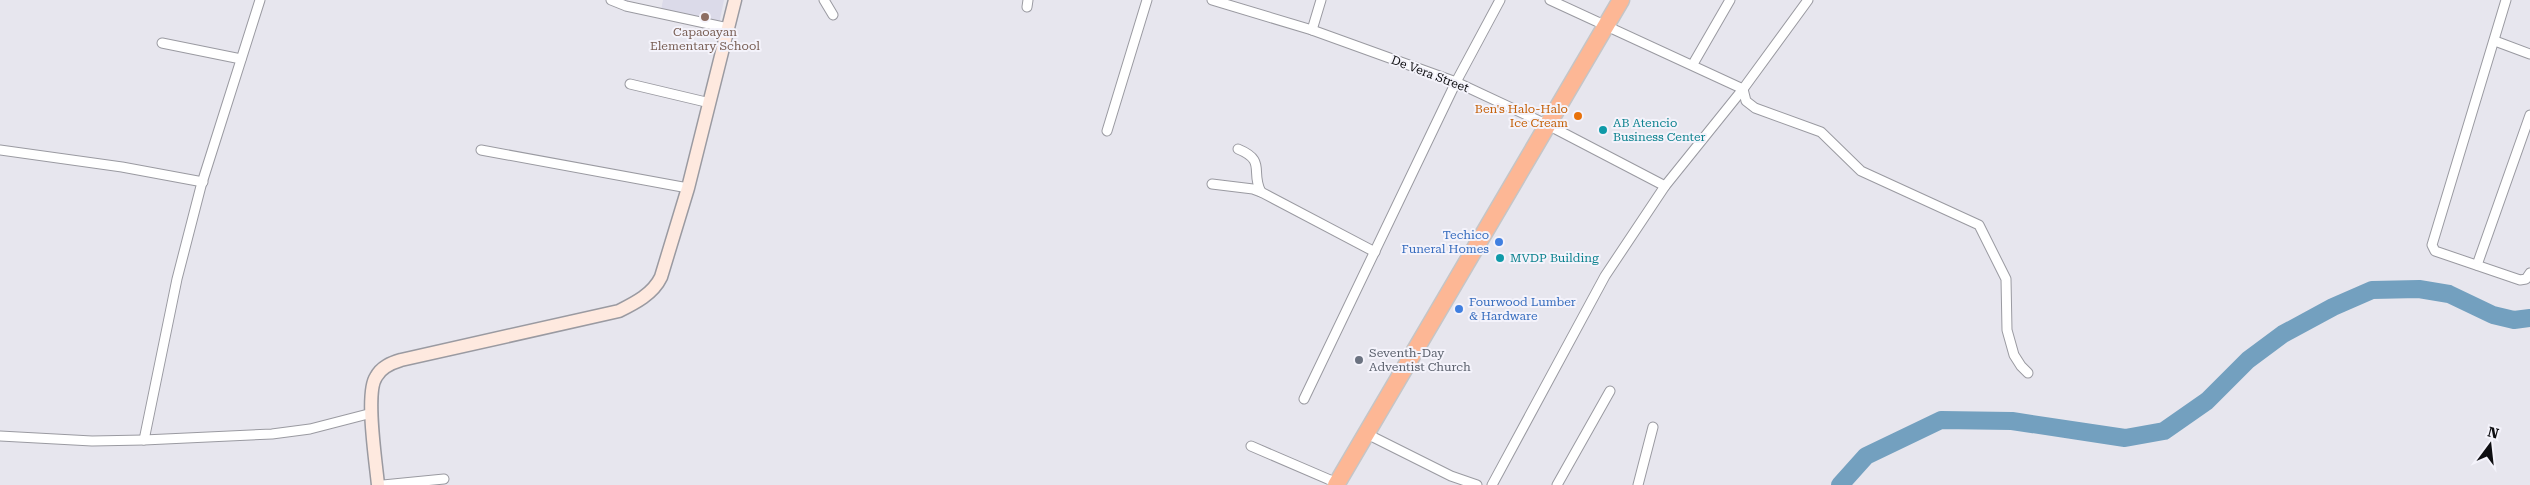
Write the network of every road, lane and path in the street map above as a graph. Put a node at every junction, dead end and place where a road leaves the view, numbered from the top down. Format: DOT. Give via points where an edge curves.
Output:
graph roads {
  1 [pos="260,0"];
  2 [pos="612,0"];
  3 [pos="735,0"];
  4 [pos="824,0"];
  5 [pos="1147,0"];
  6 [pos="1212,0"];
  7 [pos="1321,0"];
  8 [pos="1500,0"];
  9 [pos="1550,0"];
  10 [pos="1621,0"];
  11 [pos="1730,0"];
  12 [pos="1808,0"];
  13 [pos="2506,0"];
  14 [pos="833,14"];
  15 [pos="1606,25"];
  16 [pos="728,28"];
  17 [pos="1312,30"];
  18 [pos="2495,41"];
  19 [pos="162,43"];
  20 [pos="2530,54"];
  21 [pos="241,59"];
  22 [pos="1692,64"];
  23 [pos="1456,82"];
  24 [pos="630,84"];
  25 [pos="1743,89"];
  26 [pos="710,103"];
  27 [pos="2530,115"];
  28 [pos="1548,125"];
  29 [pos="1107,131"];
  30 [pos="1238,149"];
  31 [pos="0,150"];
  32 [pos="481,150"];
  33 [pos="203,182"];
  34 [pos="1212,184"];
  35 [pos="1665,186"];
  36 [pos="688,188"];
  37 [pos="1261,192"];
  38 [pos="1375,252"];
  39 [pos="2477,265"];
  40 [pos="2530,273"];
  41 [pos="2028,373"];
  42 [pos="1610,391"];
  43 [pos="1304,399"];
  44 [pos="372,413"];
  45 [pos="1653,428"];
  46 [pos="1365,433"];
  47 [pos="0,436"];
  48 [pos="144,440"];
  49 [pos="1251,446"];
  50 [pos="444,479"];
  51 [pos="1337,484"];
  52 [pos="378,485"];
  53 [pos="383,485"];
  54 [pos="1477,485"];
  55 [pos="1492,485"];
  56 [pos="1557,485"];
  57 [pos="1638,485"];
  1 -- 21 [label="street"];
  2 -- 16 [label="street"];
  3 -- 16 [label="street"];
  4 -- 14 [label="street"];
  5 -- 29 [label="street"];
  6 -- 17 [label="street, De Vera Street"];
  7 -- 17 [label="street"];
  8 -- 23 [label="street"];
  9 -- 15 [label="street"];
  10 -- 15 [label="highway"];
  11 -- 22 [label="street"];
  12 -- 25 [label="street"];
  13 -- 18 [label="street"];
  15 -- 22 [label="street"];
  15 -- 28 [label="highway"];
  16 -- 26 [label="street"];
  17 -- 23 [label="street, De Vera Street"];
  18 -- 20 [label="street"];
  18 -- 39 [label="street" via="2432,245 2435,251"];
  19 -- 21 [label="street"];
  21 -- 33 [label="street"];
  22 -- 25 [label="street"];
  23 -- 28 [label="street, De Vera Street"];
  23 -- 38 [label="street"];
  24 -- 26 [label="street"];
  25 -- 35 [label="street"];
  25 -- 41 [label="street" via="1746,101 1754,108 1821,132 1861,171 1979,225 2006,279 2008,330 2014,355"];
  26 -- 36 [label="street"];
  27 -- 39 [label="street"];
  28 -- 35 [label="street, De Vera Street"];
  28 -- 46 [label="highway"];
  30 -- 37 [label="street" via="1257,164 1257,185"];
  31 -- 33 [label="street"];
  32 -- 36 [label="street"];
  33 -- 48 [label="street" via="177,279"];
  34 -- 37 [label="street"];
  35 -- 55 [label="street" via="1605,276"];
  36 -- 44 [label="street" via="661,277 650,292 619,311 389,364 373,383"];
  37 -- 38 [label="street"];
  38 -- 43 [label="street"];
  39 -- 40 [label="street" via="2520,280 2526,279"];
  42 -- 56 [label="street"];
  44 -- 48 [label="street" via="310,429 272,434"];
  44 -- 52 [label="street"];
  45 -- 57 [label="street"];
  46 -- 51 [label="highway"];
  46 -- 54 [label="street" via="1451,476"];
  47 -- 48 [label="street" via="122,442"];
  49 -- 51 [label="street"];
  50 -- 53 [label="street"];
}
